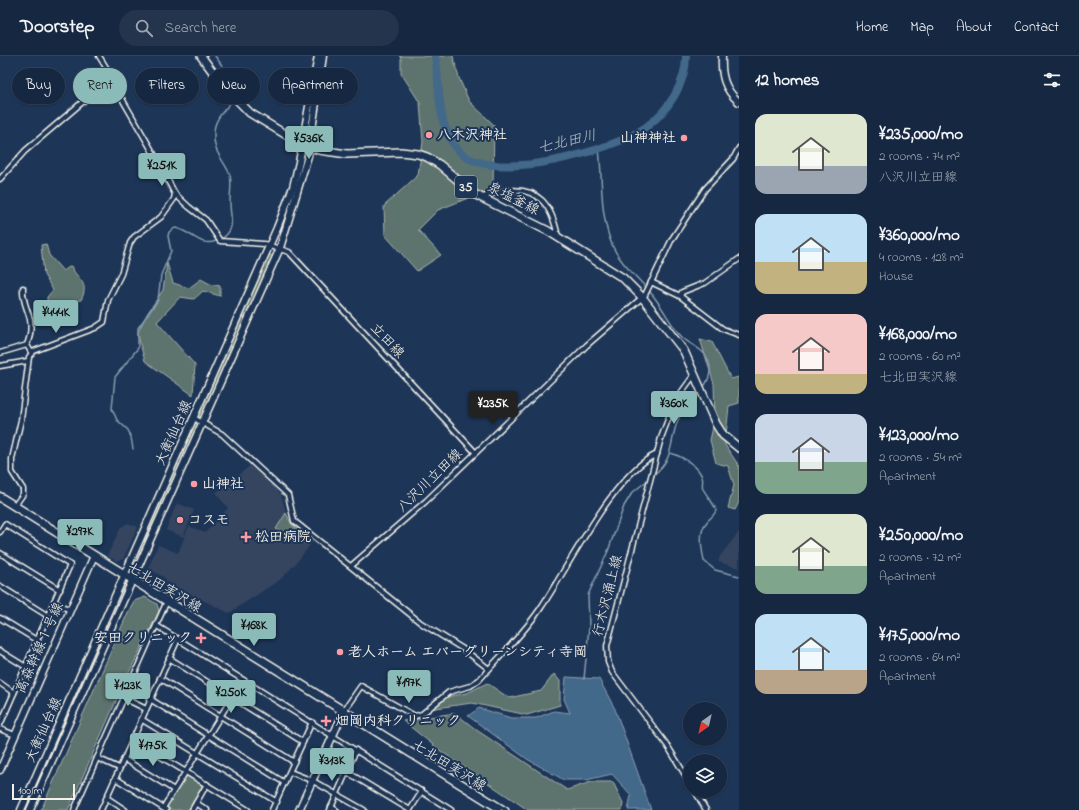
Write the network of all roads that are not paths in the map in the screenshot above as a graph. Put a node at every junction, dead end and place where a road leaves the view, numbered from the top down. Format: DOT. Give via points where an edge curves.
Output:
graph roads {
  1 [pos="99,56"];
  2 [pos="202,56"];
  3 [pos="318,56"];
  4 [pos="323,56"];
  5 [pos="722,56"];
  6 [pos="106,68"];
  7 [pos="739,102"];
  8 [pos="80,104"];
  9 [pos="125,104"];
  10 [pos="303,144"];
  11 [pos="310,148"];
  12 [pos="739,148"];
  13 [pos="0,179"];
  14 [pos="174,194"];
  15 [pos="482,198"];
  16 [pos="558,237"];
  17 [pos="269,245"];
  18 [pos="280,248"];
  19 [pos="739,260"];
  20 [pos="651,284"];
  21 [pos="23,288"];
  22 [pos="643,296"];
  23 [pos="680,296"];
  24 [pos="739,335"];
  25 [pos="27,345"];
  26 [pos="0,353"];
  27 [pos="32,354"];
  28 [pos="28,361"];
  29 [pos="0,366"];
  30 [pos="695,374"];
  31 [pos="194,418"];
  32 [pos="204,422"];
  33 [pos="739,448"];
  34 [pos="475,452"];
  35 [pos="657,454"];
  36 [pos="175,459"];
  37 [pos="186,463"];
  38 [pos="0,494"];
  39 [pos="0,500"];
  40 [pos="16,504"];
  41 [pos="0,532"];
  42 [pos="0,553"];
  43 [pos="93,558"];
  44 [pos="351,566"];
  45 [pos="125,575"];
  46 [pos="133,579"];
  47 [pos="0,586"];
  48 [pos="60,590"];
  49 [pos="167,600"];
  50 [pos="54,602"];
  51 [pos="70,610"];
  52 [pos="48,616"];
  53 [pos="0,618"];
  54 [pos="157,626"];
  55 [pos="178,639"];
  56 [pos="38,641"];
  57 [pos="0,651"];
  58 [pos="169,658"];
  59 [pos="26,667"];
  60 [pos="489,669"];
  61 [pos="160,678"];
  62 [pos="243,680"];
  63 [pos="0,683"];
  64 [pos="14,693"];
  65 [pos="124,698"];
  66 [pos="150,698"];
  67 [pos="232,698"];
  68 [pos="146,709"];
  69 [pos="344,711"];
  70 [pos="2,715"];
  71 [pos="220,717"];
  72 [pos="141,719"];
  73 [pos="312,722"];
  74 [pos="0,725"];
  75 [pos="0,729"];
  76 [pos="15,735"];
  77 [pos="209,735"];
  78 [pos="333,735"];
  79 [pos="132,739"];
  80 [pos="303,742"];
  81 [pos="356,750"];
  82 [pos="197,753"];
  83 [pos="97,758"];
  84 [pos="124,758"];
  85 [pos="294,762"];
  86 [pos="120,768"];
  87 [pos="0,770"];
  88 [pos="186,771"];
  89 [pos="683,771"];
  90 [pos="290,772"];
  91 [pos="347,772"];
  92 [pos="115,778"];
  93 [pos="313,780"];
  94 [pos="285,783"];
  95 [pos="207,784"];
  96 [pos="174,790"];
  97 [pos="422,791"];
  98 [pos="337,793"];
  99 [pos="107,798"];
  100 [pos="699,798"];
  101 [pos="277,802"];
  102 [pos="196,803"];
  103 [pos="330,808"];
  104 [pos="165,809"];
  105 [pos="21,810"];
  106 [pos="30,810"];
  107 [pos="74,810"];
  108 [pos="101,810"];
  109 [pos="125,810"];
  110 [pos="192,810"];
  111 [pos="207,810"];
  112 [pos="248,810"];
  113 [pos="272,810"];
  114 [pos="299,810"];
  115 [pos="336,810"];
  116 [pos="364,810"];
  117 [pos="410,810"];
  118 [pos="452,810"];
  119 [pos="499,810"];
  120 [pos="506,810"];
  121 [pos="706,810"];
  1 -- 6 [label="street"];
  2 -- 10 [label="main road, 泉塩釜線 / 35" via="221,83 250,113"];
  3 -- 10 [label="main road, 大衡仙台線"];
  4 -- 11 [label="main road, 大衡仙台線"];
  5 -- 7 [label="main road" via="725,83"];
  8 -- 13 [label="street" via="25,151"];
  9 -- 14 [label="street"];
  10 -- 11 [label="main road, 泉塩釜線 / 35"];
  10 -- 17 [label="main road, 大衡仙台線" via="293,187"];
  11 -- 15 [label="main road, 泉塩釜線 / 35" via="355,155 392,151 418,154 440,165"];
  11 -- 18 [label="main road, 大衡仙台線"];
  12 -- 20 [label="street" via="733,159 705,189 672,239"];
  14 -- 17 [label="street, 立田線" via="206,220 220,242"];
  14 -- 27 [label="street" via="174,199 161,217 134,237 130,243 121,274 108,300 104,322"];
  15 -- 16 [label="main road, 泉塩釜線 / 35"];
  15 -- 16 [label="street" via="518,189 540,196 548,208"];
  16 -- 22 [label="main road, 泉塩釜線 / 35" via="623,278"];
  17 -- 18 [label="street, 立田線"];
  17 -- 31 [label="main road, 大衡仙台線"];
  18 -- 32 [label="main road, 大衡仙台線"];
  18 -- 34 [label="street, 立田線" via="289,252 300,263"];
  19 -- 23 [label="street" via="710,280 682,292"];
  20 -- 22 [label="street"];
  20 -- 23 [label="street"];
  21 -- 25 [label="street" via="22,299 30,326"];
  22 -- 30 [label="main road, 泉塩釜線 / 35" via="684,351"];
  22 -- 34 [label="street, 八沢川立田線" via="587,345"];
  23 -- 24 [label="street" via="717,325"];
  25 -- 26 [label="street"];
  25 -- 27 [label="street"];
  27 -- 28 [label="street"];
  28 -- 29 [label="street"];
  28 -- 40 [label="street" via="22,420 12,459 12,472 23,489 23,494"];
  30 -- 33 [label="main road, 泉塩釜線 / 35" via="711,414 723,435"];
  30 -- 35 [label="street, 行木沢涌上線" via="675,401"];
  31 -- 32 [label="street"];
  31 -- 36 [label="main road, 大衡仙台線"];
  32 -- 37 [label="main road, 大衡仙台線"];
  32 -- 44 [label="street" via="222,434 288,495 294,521"];
  34 -- 44 [label="street, 八沢川立田線" via="426,502"];
  35 -- 60 [label="street" via="650,456 626,476 542,607"];
  35 -- 89 [label="street, 行木沢涌上線" via="608,638 607,654 612,672 667,745"];
  36 -- 37 [label="street"];
  36 -- 45 [label="main road, 大衡仙台線"];
  37 -- 46 [label="main road, 大衡仙台線"];
  38 -- 40 [label="street"];
  39 -- 43 [label="street, 七北田実沢線"];
  40 -- 45 [label="street"];
  41 -- 48 [label="street" via="5,524 70,565"];
  42 -- 48 [label="street"];
  43 -- 45 [label="street, 七北田実沢線"];
  43 -- 51 [label="main road, 高森幹線１号線"];
  44 -- 60 [label="street" via="421,623"];
  45 -- 46 [label="street"];
  45 -- 105 [label="main road, 大衡仙台線"];
  46 -- 49 [label="street"];
  46 -- 106 [label="main road, 大衡仙台線"];
  47 -- 52 [label="street"];
  48 -- 50 [label="street"];
  49 -- 54 [label="street"];
  49 -- 69 [label="street"];
  50 -- 51 [label="street"];
  50 -- 52 [label="street"];
  51 -- 76 [label="main road, 高森幹線１号線"];
  52 -- 56 [label="street"];
  53 -- 56 [label="street"];
  54 -- 55 [label="street"];
  54 -- 65 [label="street"];
  55 -- 58 [label="street"];
  55 -- 62 [label="street"];
  56 -- 59 [label="street"];
  57 -- 59 [label="street"];
  58 -- 61 [label="street"];
  58 -- 67 [label="street"];
  59 -- 64 [label="street"];
  60 -- 69 [label="street" via="479,680 470,686 449,692 422,714 414,716 361,686"];
  61 -- 66 [label="street"];
  61 -- 71 [label="street"];
  62 -- 67 [label="street"];
  62 -- 73 [label="street"];
  63 -- 64 [label="street"];
  64 -- 70 [label="street"];
  65 -- 68 [label="street"];
  65 -- 83 [label="street"];
  66 -- 68 [label="street"];
  66 -- 77 [label="street"];
  67 -- 71 [label="street"];
  67 -- 80 [label="street"];
  68 -- 72 [label="street"];
  69 -- 78 [label="main road"];
  69 -- 119 [label="street, 七北田実沢線"];
  69 -- 120 [label="street"];
  70 -- 74 [label="street"];
  71 -- 77 [label="street"];
  71 -- 85 [label="street"];
  72 -- 79 [label="street"];
  72 -- 82 [label="street"];
  73 -- 78 [label="street"];
  73 -- 80 [label="street"];
  75 -- 76 [label="street"];
  76 -- 87 [label="main road, 高森幹線１号線"];
  77 -- 82 [label="street"];
  77 -- 94 [label="street"];
  78 -- 81 [label="street"];
  78 -- 93 [label="main road"];
  79 -- 84 [label="street"];
  79 -- 88 [label="street"];
  80 -- 85 [label="street"];
  81 -- 91 [label="street"];
  81 -- 97 [label="street"];
  82 -- 88 [label="street"];
  82 -- 101 [label="street"];
  83 -- 86 [label="street"];
  83 -- 107 [label="street"];
  84 -- 86 [label="street"];
  84 -- 96 [label="street"];
  85 -- 90 [label="street"];
  86 -- 92 [label="street"];
  88 -- 95 [label="street"];
  88 -- 96 [label="street"];
  90 -- 93 [label="street"];
  90 -- 94 [label="street"];
  91 -- 98 [label="street"];
  91 -- 117 [label="street"];
  92 -- 99 [label="street"];
  92 -- 104 [label="street"];
  93 -- 98 [label="street"];
  93 -- 114 [label="main road"];
  94 -- 101 [label="street"];
  95 -- 102 [label="street"];
  95 -- 112 [label="street"];
  96 -- 104 [label="street"];
  97 -- 117 [label="street"];
  97 -- 118 [label="street"];
  98 -- 103 [label="street"];
  98 -- 116 [label="street"];
  99 -- 108 [label="street"];
  99 -- 109 [label="street"];
  100 -- 121 [label="street"];
  101 -- 113 [label="street"];
  102 -- 110 [label="street"];
  102 -- 111 [label="street"];
  103 -- 115 [label="street"];
}
